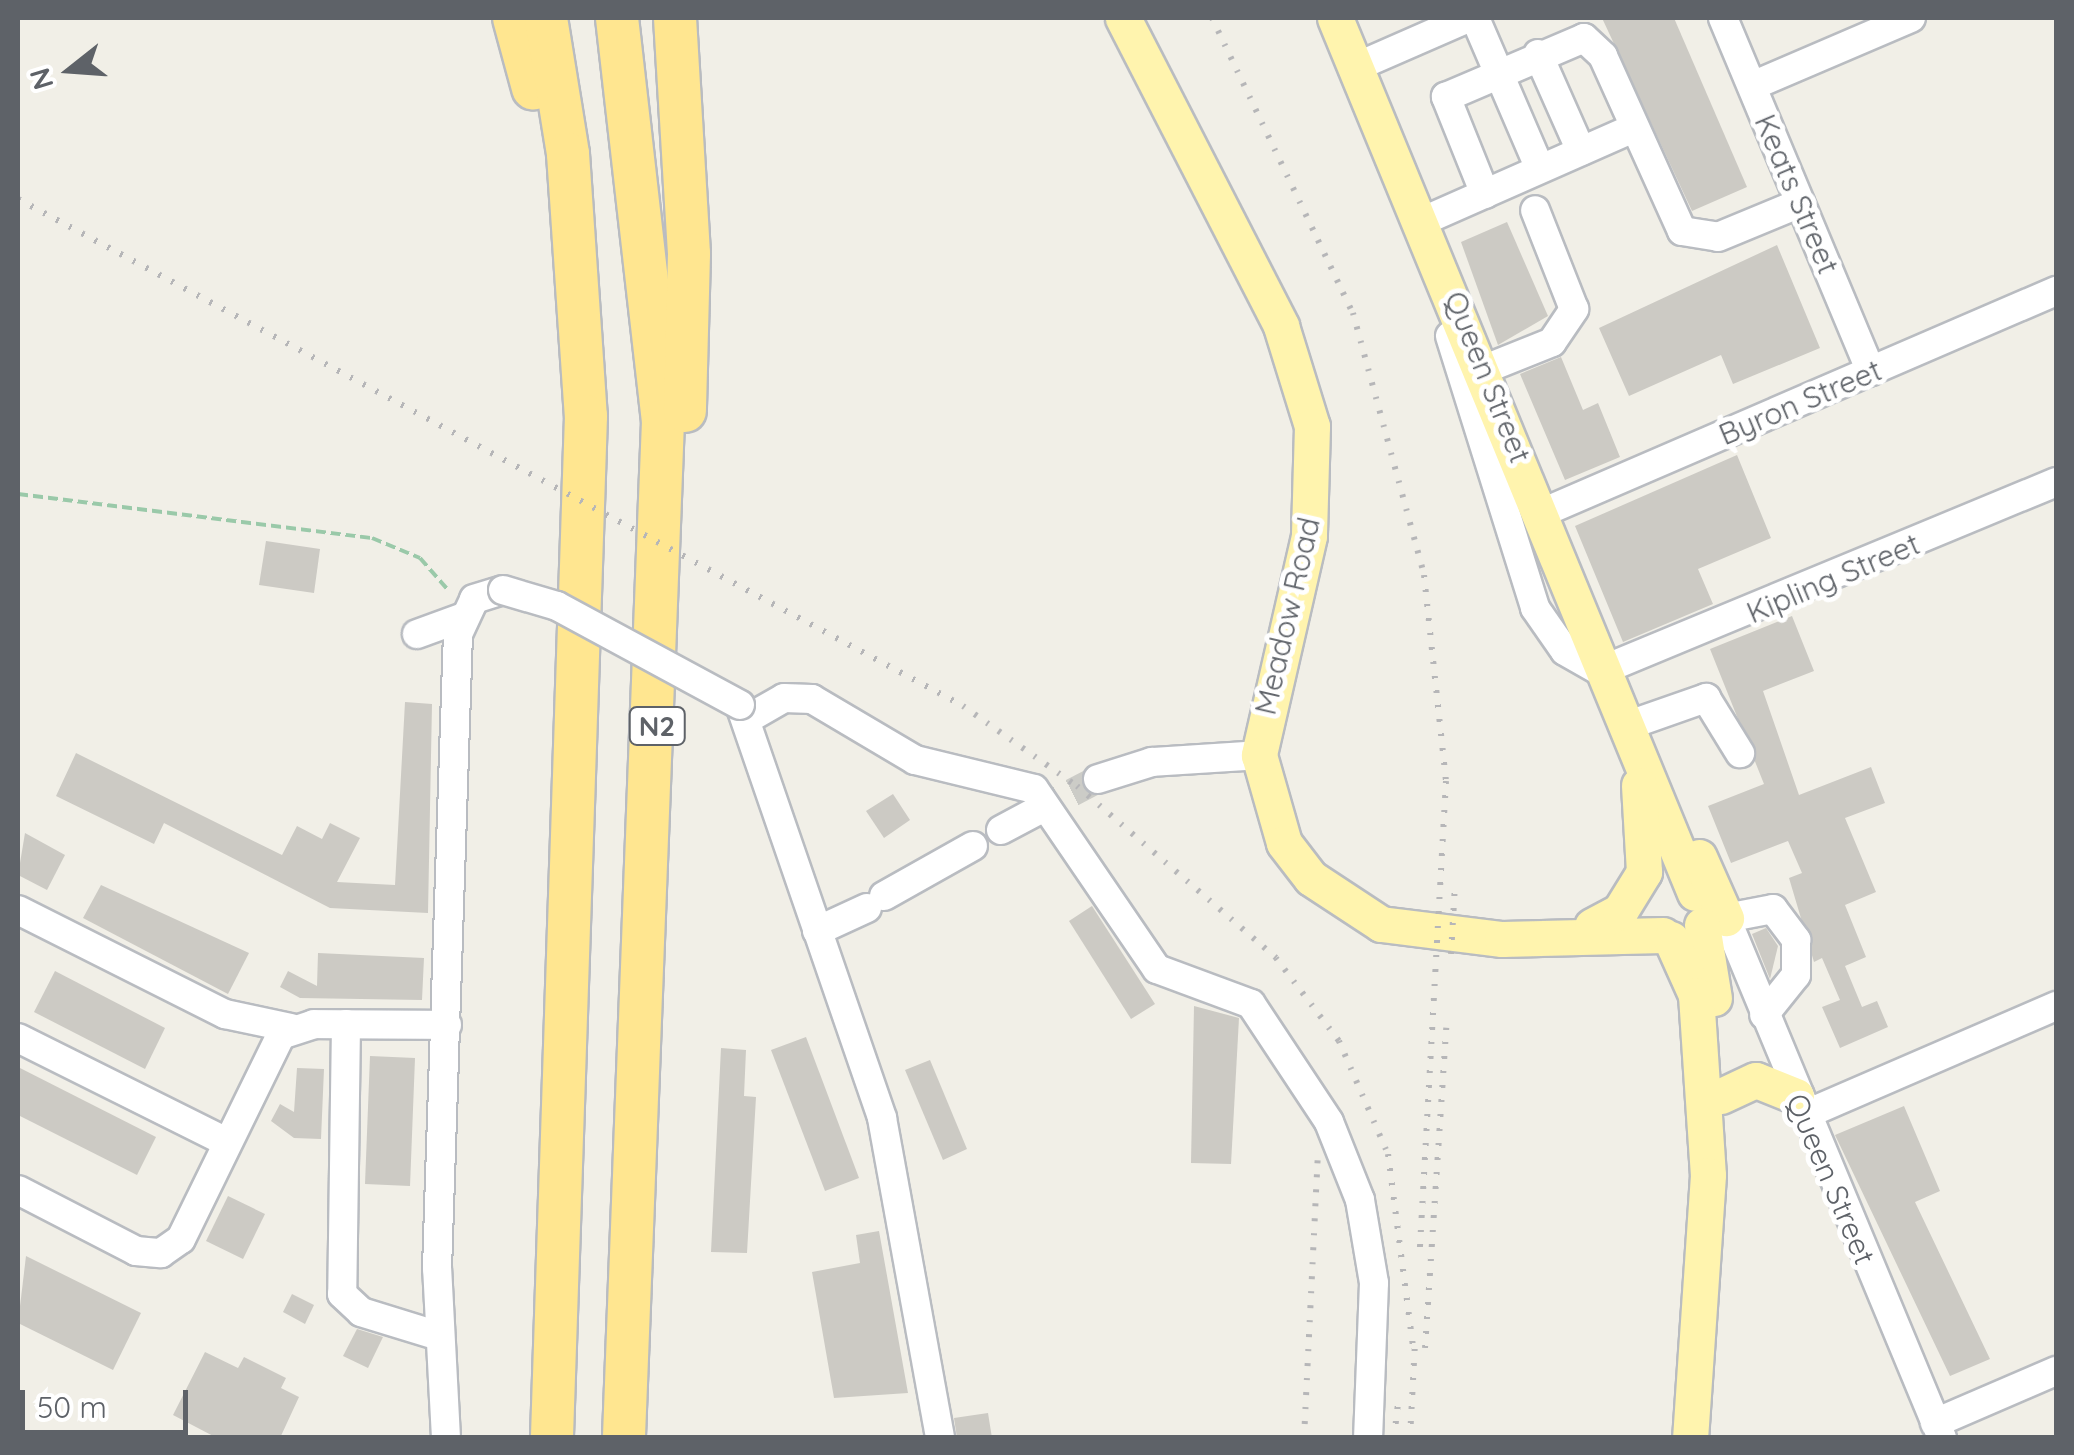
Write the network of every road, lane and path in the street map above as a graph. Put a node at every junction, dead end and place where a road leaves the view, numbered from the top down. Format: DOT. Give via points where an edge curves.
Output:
graph roads {
  1 [pos="514,18"];
  2 [pos="546,18"];
  3 [pos="618,18"];
  4 [pos="675,18"];
  5 [pos="1123,18"];
  6 [pos="1336,18"];
  7 [pos="1472,18"];
  8 [pos="1723,18"];
  9 [pos="1912,18"];
  10 [pos="1538,54"];
  11 [pos="1356,67"];
  12 [pos="1499,71"];
  13 [pos="1752,86"];
  14 [pos="1634,128"];
  15 [pos="1581,151"];
  16 [pos="1540,169"];
  17 [pos="1485,194"];
  18 [pos="1800,203"];
  19 [pos="1536,210"];
  20 [pos="1423,221"];
  21 [pos="2056,291"];
  22 [pos="1484,370"];
  23 [pos="1871,371"];
  24 [pos="2056,482"];
  25 [pos="18,494"];
  26 [pos="1544,512"];
  27 [pos="463,614"];
  28 [pos="417,634"];
  29 [pos="1608,672"];
  30 [pos="574,690"];
  31 [pos="744,711"];
  32 [pos="658,713"];
  33 [pos="1632,732"];
  34 [pos="1740,753"];
  35 [pos="1259,754"];
  36 [pos="1098,779"];
  37 [pos="1036,812"];
  38 [pos="1002,830"];
  39 [pos="973,846"];
  40 [pos="18,910"];
  41 [pos="1685,920"];
  42 [pos="816,931"];
  43 [pos="1601,933"];
  44 [pos="2056,1006"];
  45 [pos="1763,1012"];
  46 [pos="346,1024"];
  47 [pos="448,1025"];
  48 [pos="291,1028"];
  49 [pos="18,1038"];
  50 [pos="1702,1066"];
  51 [pos="1721,1096"];
  52 [pos="1800,1105"];
  53 [pos="227,1142"];
  54 [pos="1708,1175"];
  55 [pos="18,1190"];
  56 [pos="439,1336"];
  57 [pos="2056,1371"];
  58 [pos="1938,1430"];
  59 [pos="446,1438"];
  60 [pos="552,1438"];
  61 [pos="624,1438"];
  62 [pos="940,1438"];
  63 [pos="1368,1438"];
  64 [pos="1690,1438"];
  1 -- 30 [label="highway" via="563,260 575,424"];
  2 -- 30 [label="highway" via="568,154 586,416"];
  3 -- 32 [label="highway, N2" via="664,421"];
  4 -- 32 [label="highway" via="688,348"];
  5 -- 35 [label="main road, Meadow Road" via="1281,326 1312,426 1309,536"];
  6 -- 11 [label="main road, Queen Street"];
  7 -- 11 [label="street"];
  7 -- 12 [label="street"];
  8 -- 13 [label="street, Keats Street"];
  9 -- 13 [label="street"];
  10 -- 12 [label="street"];
  10 -- 14 [label="street" via="1594,40"];
  10 -- 15 [label="street"];
  11 -- 20 [label="main road, Queen Street"];
  12 -- 16 [label="street"];
  12 -- 17 [label="street" via="1446,98"];
  13 -- 18 [label="street, Keats Street"];
  14 -- 15 [label="street"];
  14 -- 18 [label="street" via="1682,231 1718,237"];
  15 -- 16 [label="street"];
  16 -- 17 [label="street"];
  17 -- 20 [label="street"];
  18 -- 23 [label="street, Keats Street"];
  19 -- 22 [label="street" via="1574,310 1552,342"];
  20 -- 22 [label="main road, Queen Street"];
  20 -- 29 [label="street" via="1534,608 1565,652"];
  21 -- 23 [label="street, Byron Street"];
  22 -- 26 [label="main road, Queen Street"];
  23 -- 26 [label="street, Byron Street"];
  24 -- 29 [label="street, Kipling Street"];
  25 -- 27 [label="path" via="399,544"];
  26 -- 29 [label="main road, Queen Street"];
  27 -- 28 [label="street"];
  27 -- 31 [label="street, bridge" via="502,590 556,606"];
  27 -- 47 [label="street"];
  29 -- 33 [label="main road, Queen Street"];
  30 -- 60 [label="highway"];
  31 -- 42 [label="street"];
  31 -- 63 [label="street" via="784,698 812,698 915,760 1034,789 1157,969 1252,1004 1329,1122 1360,1200 1374,1283"];
  32 -- 61 [label="highway, N2"];
  33 -- 34 [label="street" via="1706,698"];
  33 -- 41 [label="main road, Queen Street"];
  33 -- 41 [label="main road" via="1665,777"];
  33 -- 43 [label="main road" via="1644,872"];
  35 -- 36 [label="street" via="1172,759"];
  35 -- 43 [label="main road, Meadow Road" via="1284,843 1346,907 1419,933 1540,939"];
  37 -- 38 [label="street"];
  39 -- 42 [label="street"];
  40 -- 48 [label="street" via="225,1014"];
  41 -- 43 [label="main road, Meadow Road"];
  41 -- 45 [label="street, Queen Street"];
  41 -- 45 [label="street" via="1774,910 1796,940 1796,975"];
  41 -- 50 [label="main road"];
  41 -- 51 [label="main road"];
  42 -- 62 [label="street" via="893,1161"];
  43 -- 50 [label="main road" via="1671,956"];
  44 -- 52 [label="street"];
  45 -- 52 [label="street, Queen Street"];
  46 -- 47 [label="street"];
  46 -- 48 [label="street"];
  46 -- 56 [label="street" via="342,1294 362,1312"];
  47 -- 56 [label="street"];
  48 -- 53 [label="street"];
  49 -- 53 [label="street"];
  50 -- 54 [label="main road"];
  51 -- 52 [label="main road" via="1756,1080"];
  51 -- 54 [label="main road"];
  52 -- 58 [label="street, Queen Street"];
  53 -- 55 [label="street" via="181,1239 161,1253 136,1251"];
  54 -- 64 [label="main road"];
  56 -- 59 [label="street"];
  57 -- 58 [label="street"];
}
